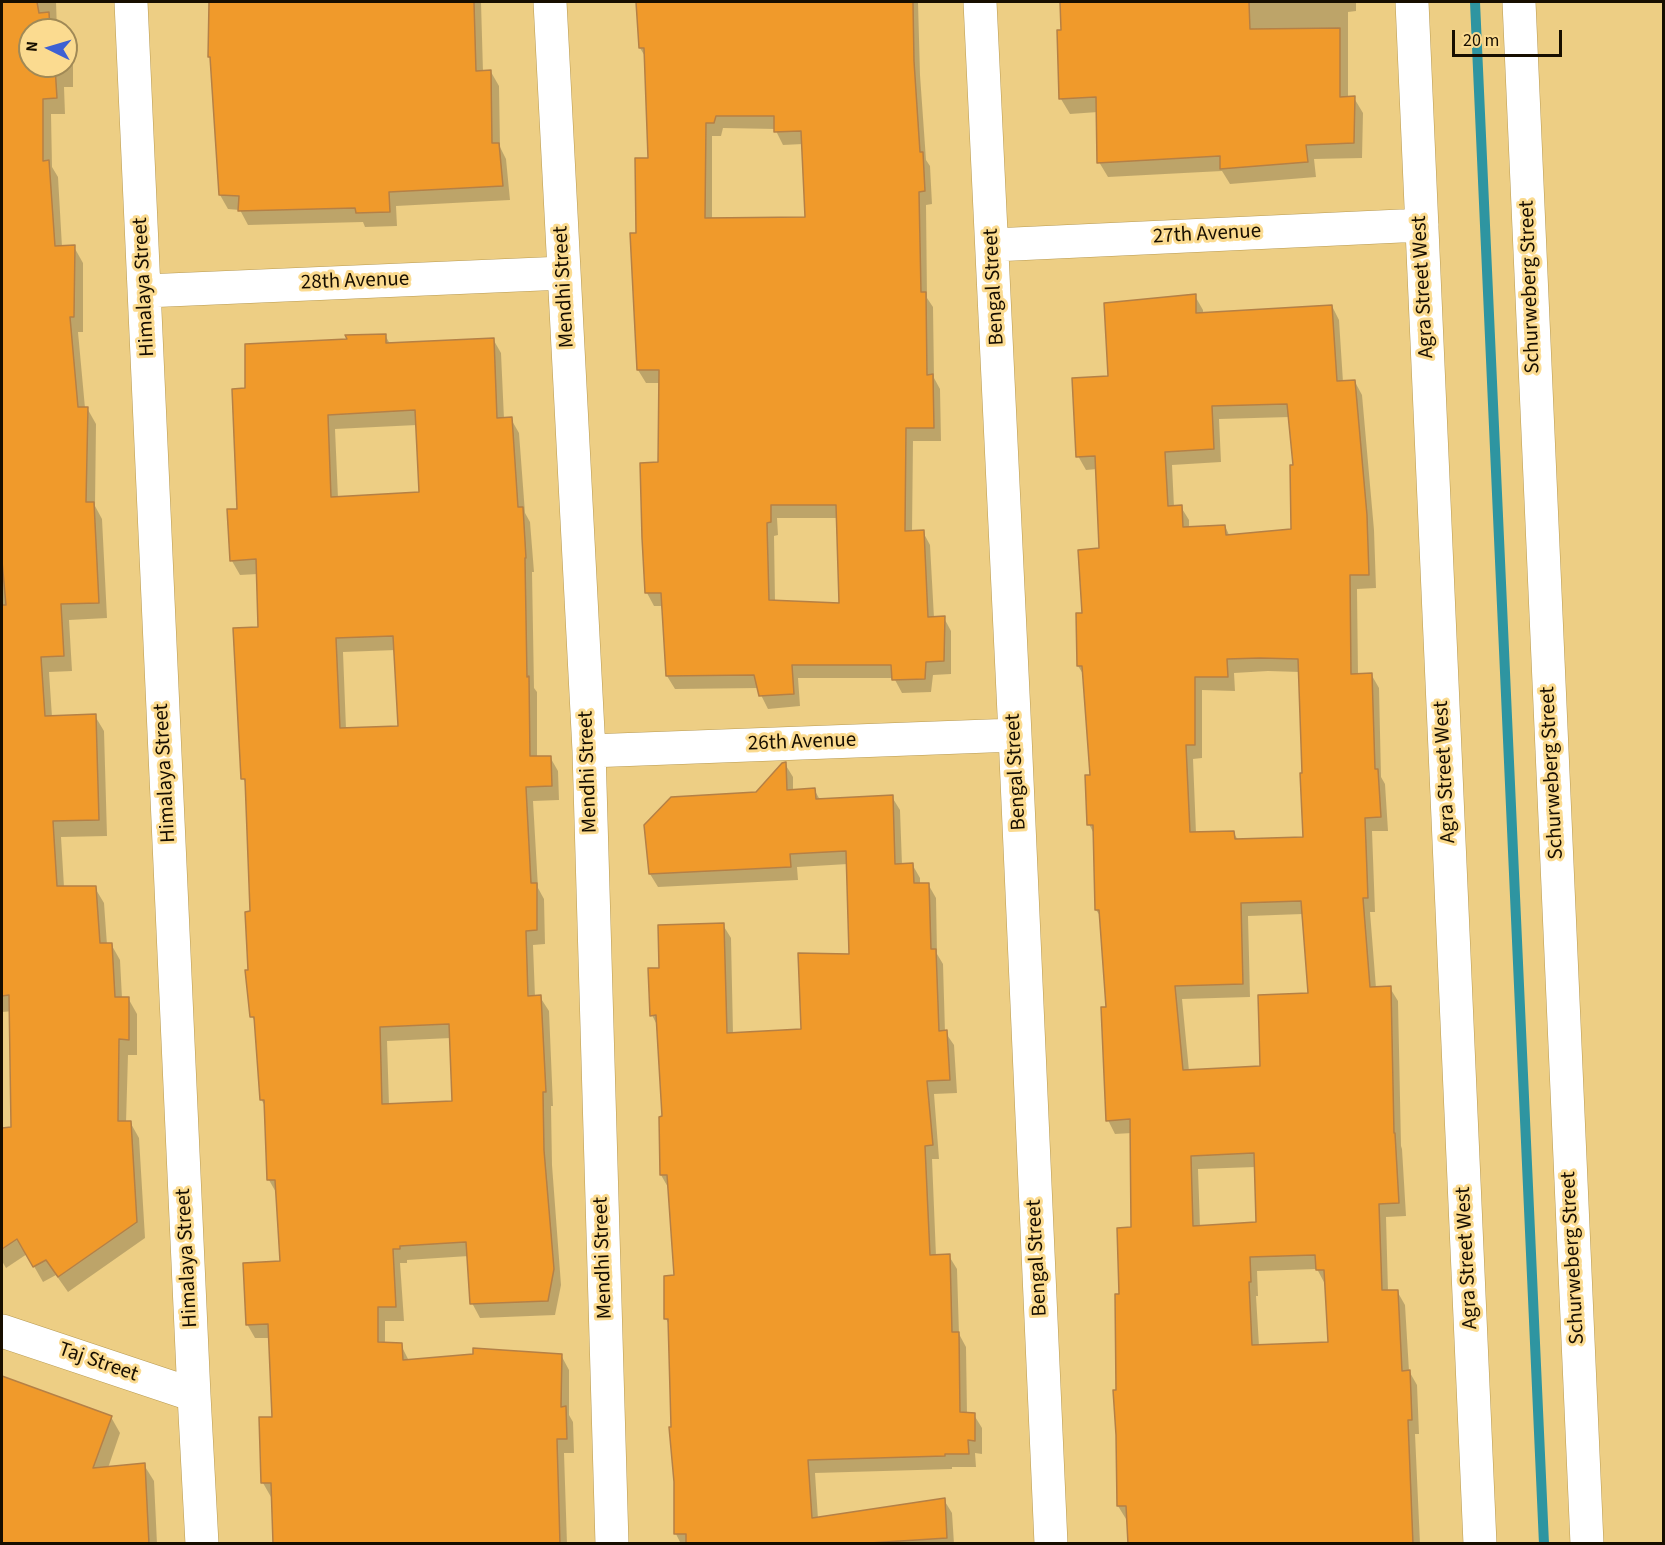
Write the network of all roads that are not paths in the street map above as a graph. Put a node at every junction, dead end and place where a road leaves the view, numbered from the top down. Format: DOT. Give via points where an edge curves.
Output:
graph roads {
  1 [pos="132,2"];
  2 [pos="550,2"];
  3 [pos="980,2"];
  4 [pos="1412,2"];
  5 [pos="1519,2"];
  6 [pos="1422,225"];
  7 [pos="993,245"];
  8 [pos="564,273"];
  9 [pos="145,291"];
  10 [pos="1015,735"];
  11 [pos="589,751"];
  12 [pos="2,1331"];
  13 [pos="194,1395"];
  14 [pos="202,1544"];
  15 [pos="612,1544"];
  16 [pos="1051,1544"];
  17 [pos="1480,1544"];
  18 [pos="1587,1544"];
  1 -- 9 [label="street, Himalaya Street"];
  2 -- 8 [label="street, Mendhi Street"];
  3 -- 7 [label="street, Bengal Street"];
  4 -- 6 [label="street, Agra Street West"];
  5 -- 18 [label="street, Schurweberg Street"];
  6 -- 7 [label="street, 27th Avenue"];
  6 -- 17 [label="street, Agra Street West"];
  7 -- 10 [label="street, Bengal Street"];
  8 -- 9 [label="street, 28th Avenue"];
  8 -- 11 [label="street, Mendhi Street"];
  9 -- 13 [label="street, Himalaya Street"];
  10 -- 11 [label="street, 26th Avenue"];
  10 -- 16 [label="street, Bengal Street"];
  11 -- 15 [label="street, Mendhi Street"];
  12 -- 13 [label="street, Taj Street"];
  13 -- 14 [label="street, Himalaya Street"];
}
